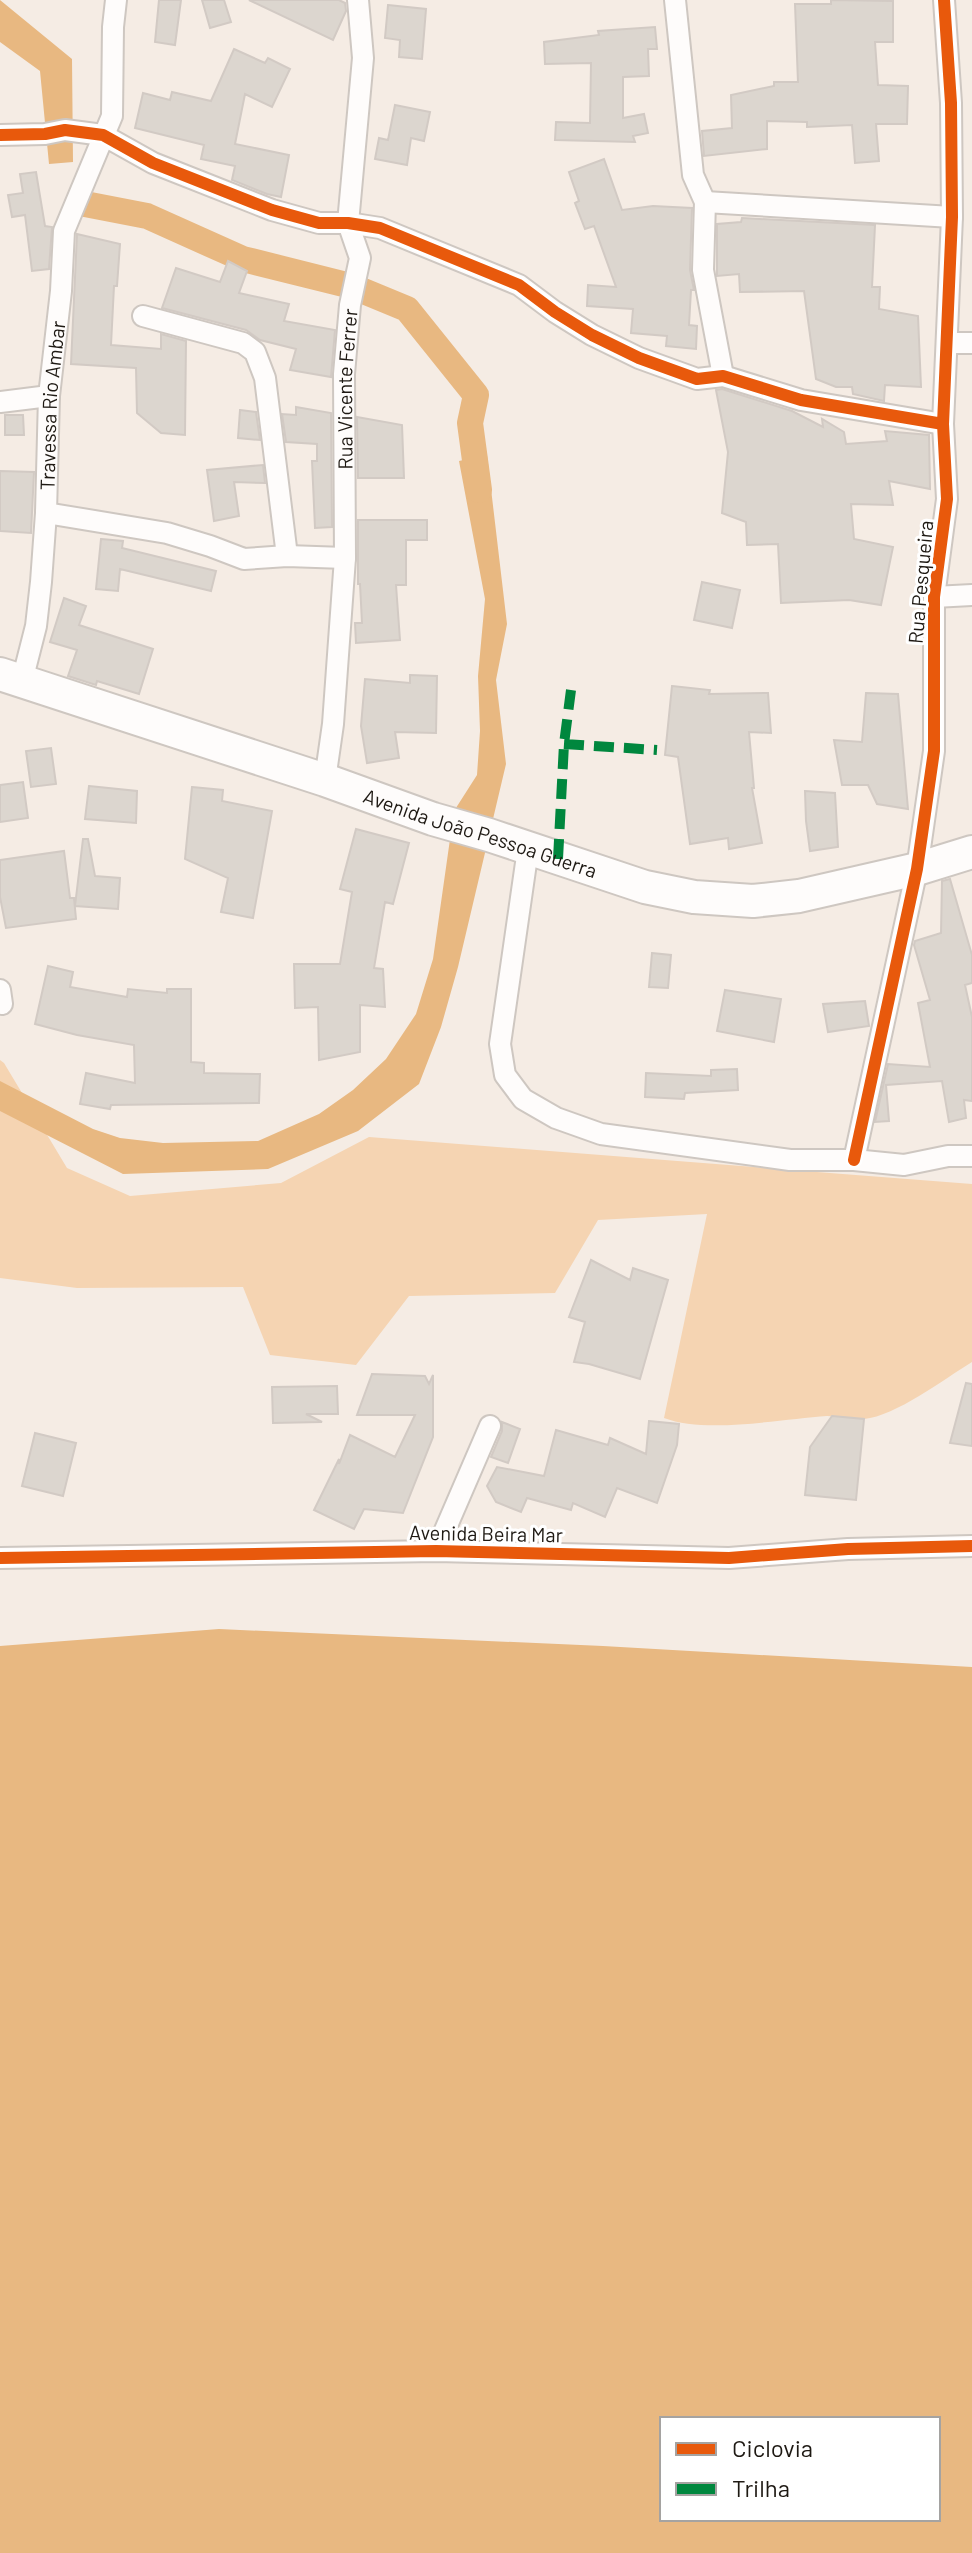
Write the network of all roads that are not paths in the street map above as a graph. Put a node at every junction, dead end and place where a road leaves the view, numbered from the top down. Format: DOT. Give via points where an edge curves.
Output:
graph roads {
  1 [pos="116,0"];
  2 [pos="358,0"];
  3 [pos="675,0"];
  4 [pos="944,0"];
  5 [pos="0,135"];
  6 [pos="103,135"];
  7 [pos="705,202"];
  8 [pos="952,217"];
  9 [pos="348,223"];
  10 [pos="143,316"];
  11 [pos="947,343"];
  12 [pos="972,343"];
  13 [pos="723,376"];
  14 [pos="49,396"];
  15 [pos="0,402"];
  16 [pos="943,424"];
  17 [pos="46,513"];
  18 [pos="287,556"];
  19 [pos="345,558"];
  20 [pos="972,595"];
  21 [pos="934,597"];
  22 [pos="11,677"];
  23 [pos="325,780"];
  24 [pos="528,849"];
  25 [pos="972,852"];
  26 [pos="917,869"];
  27 [pos="972,1156"];
  28 [pos="854,1160"];
  29 [pos="490,1426"];
  30 [pos="972,1546"];
  31 [pos="436,1551"];
  32 [pos="0,1558"];
  1 -- 6 [label="street, Travessa Rio Ambar" via="112,116"];
  2 -- 9 [label="street, Rua Vicente Ferrer" via="363,58"];
  3 -- 7 [label="street" via="693,175"];
  4 -- 8 [label="street, Rua Pesqueira"];
  5 -- 6 [label="street" via="65,130"];
  6 -- 9 [label="street" via="153,163 272,210 319,223"];
  6 -- 14 [label="street, Travessa Rio Ambar" via="64,231"];
  7 -- 8 [label="street"];
  7 -- 13 [label="street" via="703,270"];
  8 -- 11 [label="street, Rua Pesqueira"];
  9 -- 13 [label="street" via="380,228 519,285 592,335 639,358 697,379"];
  9 -- 19 [label="street, Rua Vicente Ferrer" via="360,258 344,374"];
  10 -- 18 [label="street" via="243,343 255,352 265,378"];
  11 -- 12 [label="street"];
  11 -- 16 [label="street, Rua Pesqueira"];
  13 -- 16 [label="street" via="801,400"];
  14 -- 15 [label="street"];
  14 -- 17 [label="street, Travessa Rio Ambar"];
  16 -- 21 [label="street, Rua Pesqueira" via="947,499"];
  17 -- 18 [label="street" via="167,533 244,559"];
  17 -- 22 [label="street, Travessa Rio Ambar" via="36,626"];
  18 -- 19 [label="street"];
  19 -- 23 [label="street, Rua Vicente Ferrer"];
  20 -- 21 [label="street"];
  21 -- 26 [label="street, Rua Pesqueira" via="934,751"];
  22 -- 23 [label="main road, Avenida João Pessoa Guerra"];
  23 -- 24 [label="main road, Avenida João Pessoa Guerra"];
  24 -- 26 [label="main road, Avenida João Pessoa Guerra" via="645,887 753,901"];
  24 -- 28 [label="street" via="500,1044 505,1075 523,1099 601,1134 790,1160"];
  25 -- 26 [label="main road, Avenida João Pessoa Guerra"];
  26 -- 28 [label="street, Rua Pesqueira"];
  27 -- 28 [label="street" via="904,1165"];
  29 -- 31 [label="street"];
  30 -- 31 [label="street, Avenida Beira Mar" via="729,1558"];
  31 -- 32 [label="street, Avenida Beira Mar"];
}
